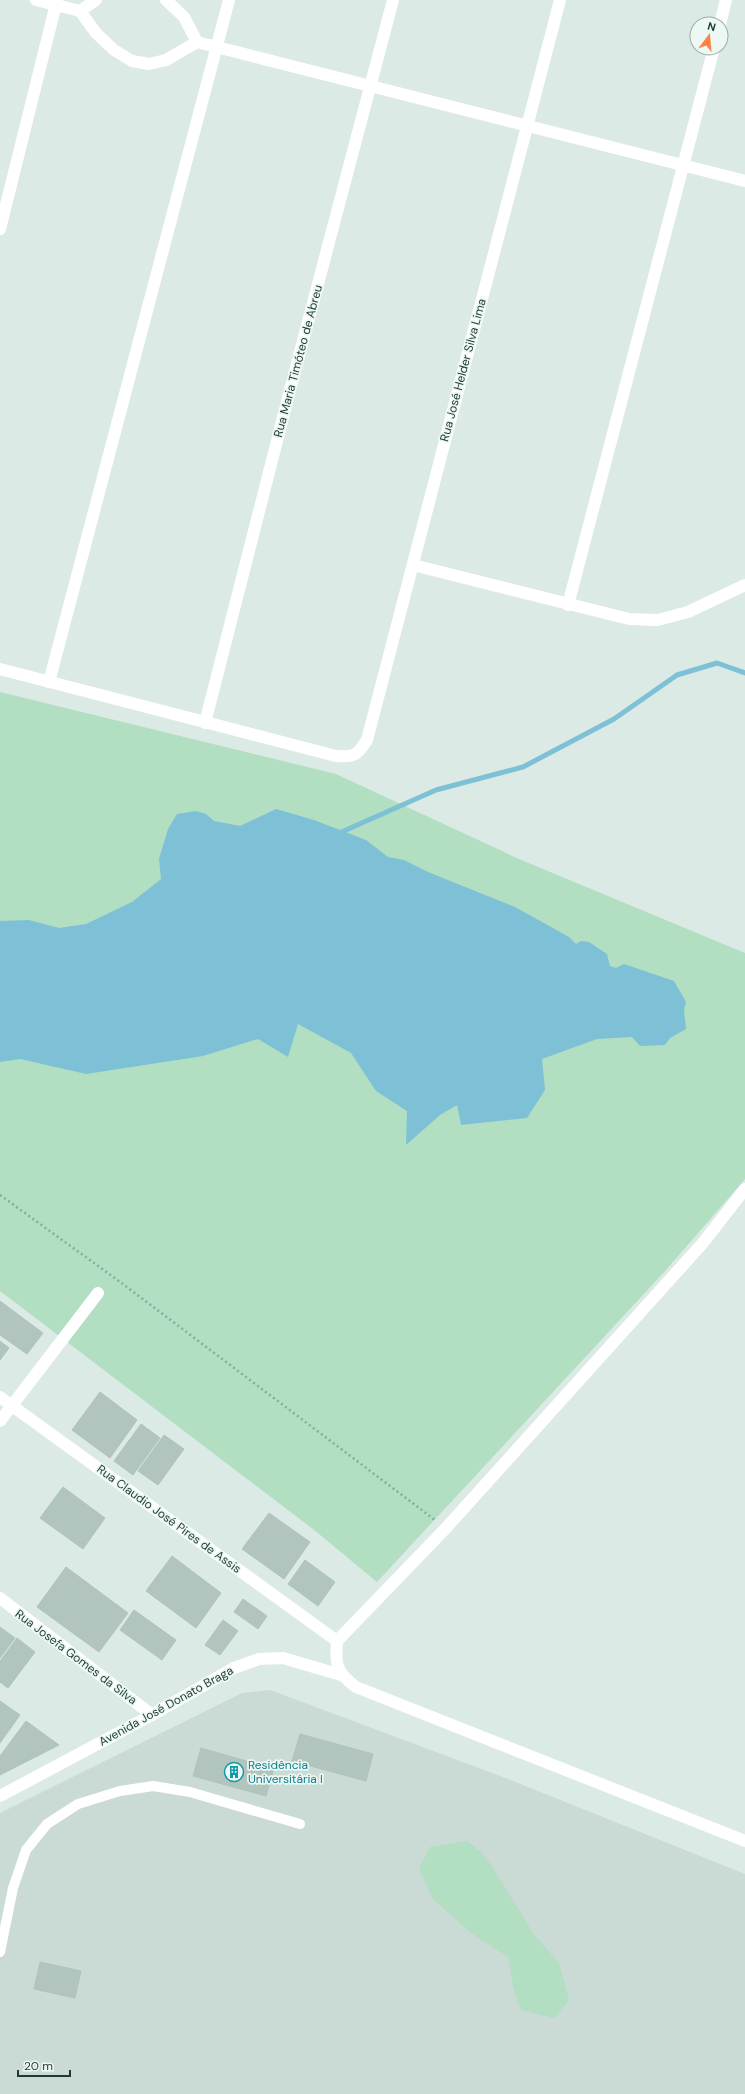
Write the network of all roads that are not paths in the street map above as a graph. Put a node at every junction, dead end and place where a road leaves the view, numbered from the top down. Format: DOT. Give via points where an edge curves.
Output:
graph roads {
  1 [pos="36,0"];
  2 [pos="96,0"];
  3 [pos="166,0"];
  4 [pos="229,0"];
  5 [pos="393,0"];
  6 [pos="560,0"];
  7 [pos="726,0"];
  8 [pos="56,3"];
  9 [pos="80,11"];
  10 [pos="722,16"];
  11 [pos="197,42"];
  12 [pos="217,47"];
  13 [pos="712,56"];
  14 [pos="371,87"];
  15 [pos="527,126"];
  16 [pos="683,165"];
  17 [pos="745,181"];
  18 [pos="0,229"];
  19 [pos="413,565"];
  20 [pos="745,584"];
  21 [pos="568,605"];
  22 [pos="0,669"];
  23 [pos="49,682"];
  24 [pos="205,723"];
  25 [pos="745,1189"];
  26 [pos="98,1294"];
  27 [pos="0,1397"];
  28 [pos="12,1405"];
  29 [pos="0,1421"];
  30 [pos="0,1598"];
  31 [pos="337,1641"];
  32 [pos="341,1675"];
  33 [pos="152,1715"];
  34 [pos="0,1796"];
  35 [pos="300,1824"];
  36 [pos="745,1841"];
  37 [pos="0,1952"];
  1 -- 8 [label="street"];
  2 -- 9 [label="street"];
  3 -- 11 [label="street" via="184,17"];
  4 -- 12 [label="street"];
  5 -- 14 [label="street, Rua Maria Timóteo de Abreu"];
  6 -- 15 [label="street, Rua José Helder Silva Lima"];
  7 -- 10 [label="street"];
  8 -- 9 [label="street"];
  8 -- 18 [label="street"];
  9 -- 11 [label="street" via="96,33 114,50 132,61 149,64 166,60"];
  11 -- 12 [label="street"];
  12 -- 14 [label="street"];
  12 -- 23 [label="street"];
  13 -- 16 [label="street"];
  14 -- 15 [label="street"];
  14 -- 24 [label="street, Rua Maria Timóteo de Abreu"];
  15 -- 16 [label="street"];
  15 -- 19 [label="street, Rua José Helder Silva Lima"];
  16 -- 17 [label="street"];
  16 -- 21 [label="street"];
  19 -- 21 [label="street"];
  19 -- 24 [label="street, Rua José Helder Silva Lima" via="367,740 359,752 350,757 336,756"];
  20 -- 21 [label="street" via="688,612 658,620 629,619"];
  22 -- 23 [label="street"];
  23 -- 24 [label="street"];
  25 -- 31 [label="street" via="702,1244 446,1528"];
  26 -- 28 [label="street"];
  27 -- 28 [label="street, Rua Claudio José Pires de Assis"];
  28 -- 29 [label="street"];
  28 -- 31 [label="street, Rua Claudio José Pires de Assis"];
  30 -- 33 [label="street, Rua Josefa Gomes da Silva"];
  31 -- 32 [label="street" via="336,1659"];
  32 -- 33 [label="street, Avenida José Donato Braga" via="283,1658 259,1659 234,1668"];
  32 -- 36 [label="street" via="356,1687"];
  33 -- 34 [label="street, Avenida José Donato Braga"];
  35 -- 37 [label="lane" via="190,1792 153,1786 120,1791 78,1804 47,1824 26,1850 13,1888"];
}
